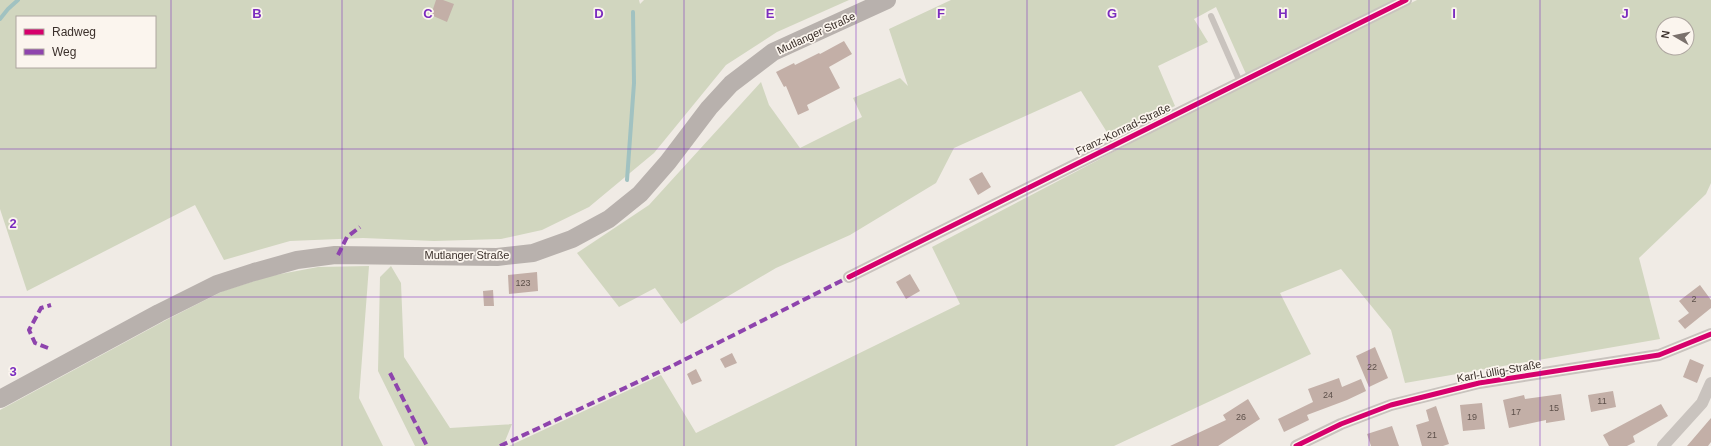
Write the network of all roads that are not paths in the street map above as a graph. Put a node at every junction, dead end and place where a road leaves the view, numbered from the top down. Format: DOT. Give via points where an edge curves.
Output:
graph roads {
  1 [pos="887,0"];
  2 [pos="1406,0"];
  3 [pos="1210,16"];
  4 [pos="1240,82"];
  5 [pos="849,277"];
  6 [pos="1711,334"];
  7 [pos="1711,383"];
  8 [pos="0,399"];
  9 [pos="1296,446"];
  10 [pos="1663,446"];
  1 -- 8 [label="main road, Mutlanger Straße" via="773,52 731,84 640,194 609,219 572,239 533,253 497,257 335,255 297,260 217,284"];
  2 -- 4 [label="street, Franz-Konrad-Straße"];
  3 -- 4 [label="lane"];
  4 -- 5 [label="street, Franz-Konrad-Straße"];
  6 -- 9 [label="street, Karl-Lüllig-Straße" via="1659,355 1479,383 1391,405 1340,424"];
  7 -- 10 [label="street" via="1702,403"];
}
